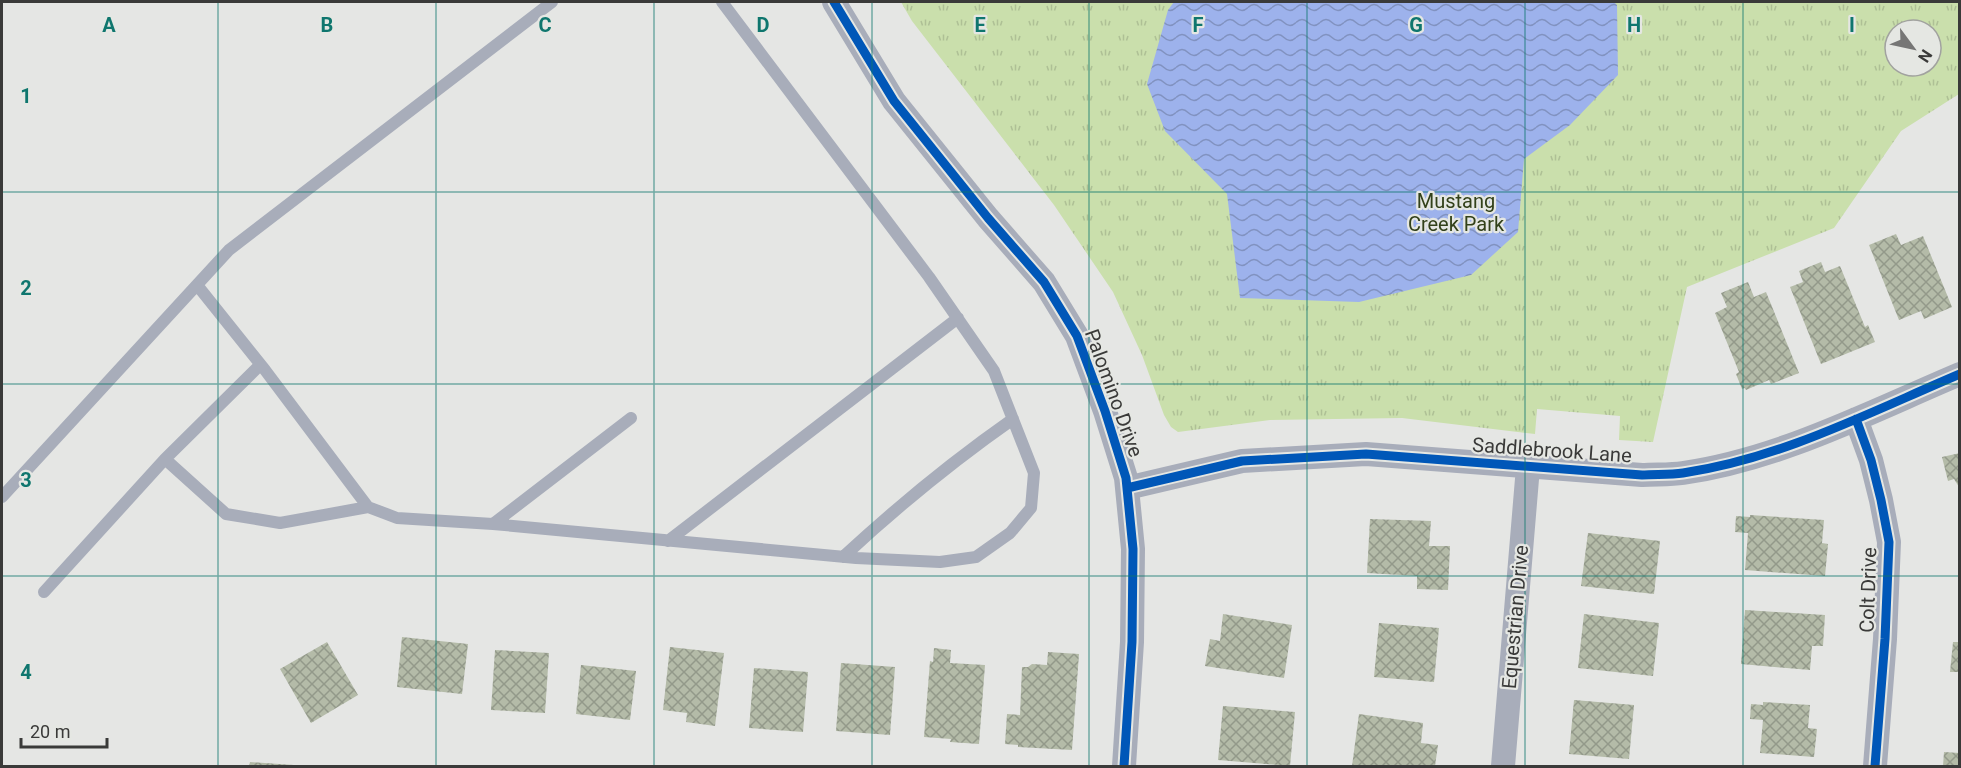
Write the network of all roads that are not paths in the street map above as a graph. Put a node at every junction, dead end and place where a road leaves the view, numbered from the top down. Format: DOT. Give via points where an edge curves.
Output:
graph roads {
  1 [pos="552,2"];
  2 [pos="722,2"];
  3 [pos="834,2"];
  4 [pos="197,285"];
  5 [pos="958,318"];
  6 [pos="260,365"];
  7 [pos="1959,374"];
  8 [pos="631,418"];
  9 [pos="1013,418"];
  10 [pos="1856,419"];
  11 [pos="165,459"];
  12 [pos="1528,467"];
  13 [pos="1127,488"];
  14 [pos="2,497"];
  15 [pos="368,507"];
  16 [pos="493,524"];
  17 [pos="668,541"];
  18 [pos="843,557"];
  19 [pos="44,592"];
  20 [pos="1124,766"];
  21 [pos="1503,766"];
  22 [pos="1875,766"];
  1 -- 4 [label="lane" via="230,250"];
  2 -- 5 [label="lane"];
  3 -- 13 [label="street, Palomino Drive" via="894,102 1044,282 1077,336 1105,411"];
  4 -- 6 [label="lane"];
  4 -- 14 [label="lane"];
  5 -- 9 [label="lane" via="994,371"];
  5 -- 17 [label="lane"];
  6 -- 11 [label="lane"];
  6 -- 15 [label="lane"];
  7 -- 10 [label="street, Saddlebrook Lane"];
  8 -- 16 [label="lane"];
  9 -- 18 [label="lane" via="959,456"];
  9 -- 18 [label="lane" via="1034,473 1031,508 1010,533 976,557 940,562"];
  10 -- 12 [label="street, Saddlebrook Lane" via="1734,463 1682,473 1642,475"];
  10 -- 22 [label="street, Colt Drive" via="1876,480 1889,542"];
  11 -- 15 [label="lane" via="226,514 280,523"];
  11 -- 19 [label="lane"];
  12 -- 13 [label="street, Saddlebrook Lane" via="1366,454 1242,461"];
  12 -- 21 [label="street, Equestrian Drive"];
  13 -- 20 [label="street, Palomino Drive" via="1133,549 1132,642"];
  15 -- 16 [label="lane" via="397,518"];
  16 -- 17 [label="lane"];
  17 -- 18 [label="lane"];
}
